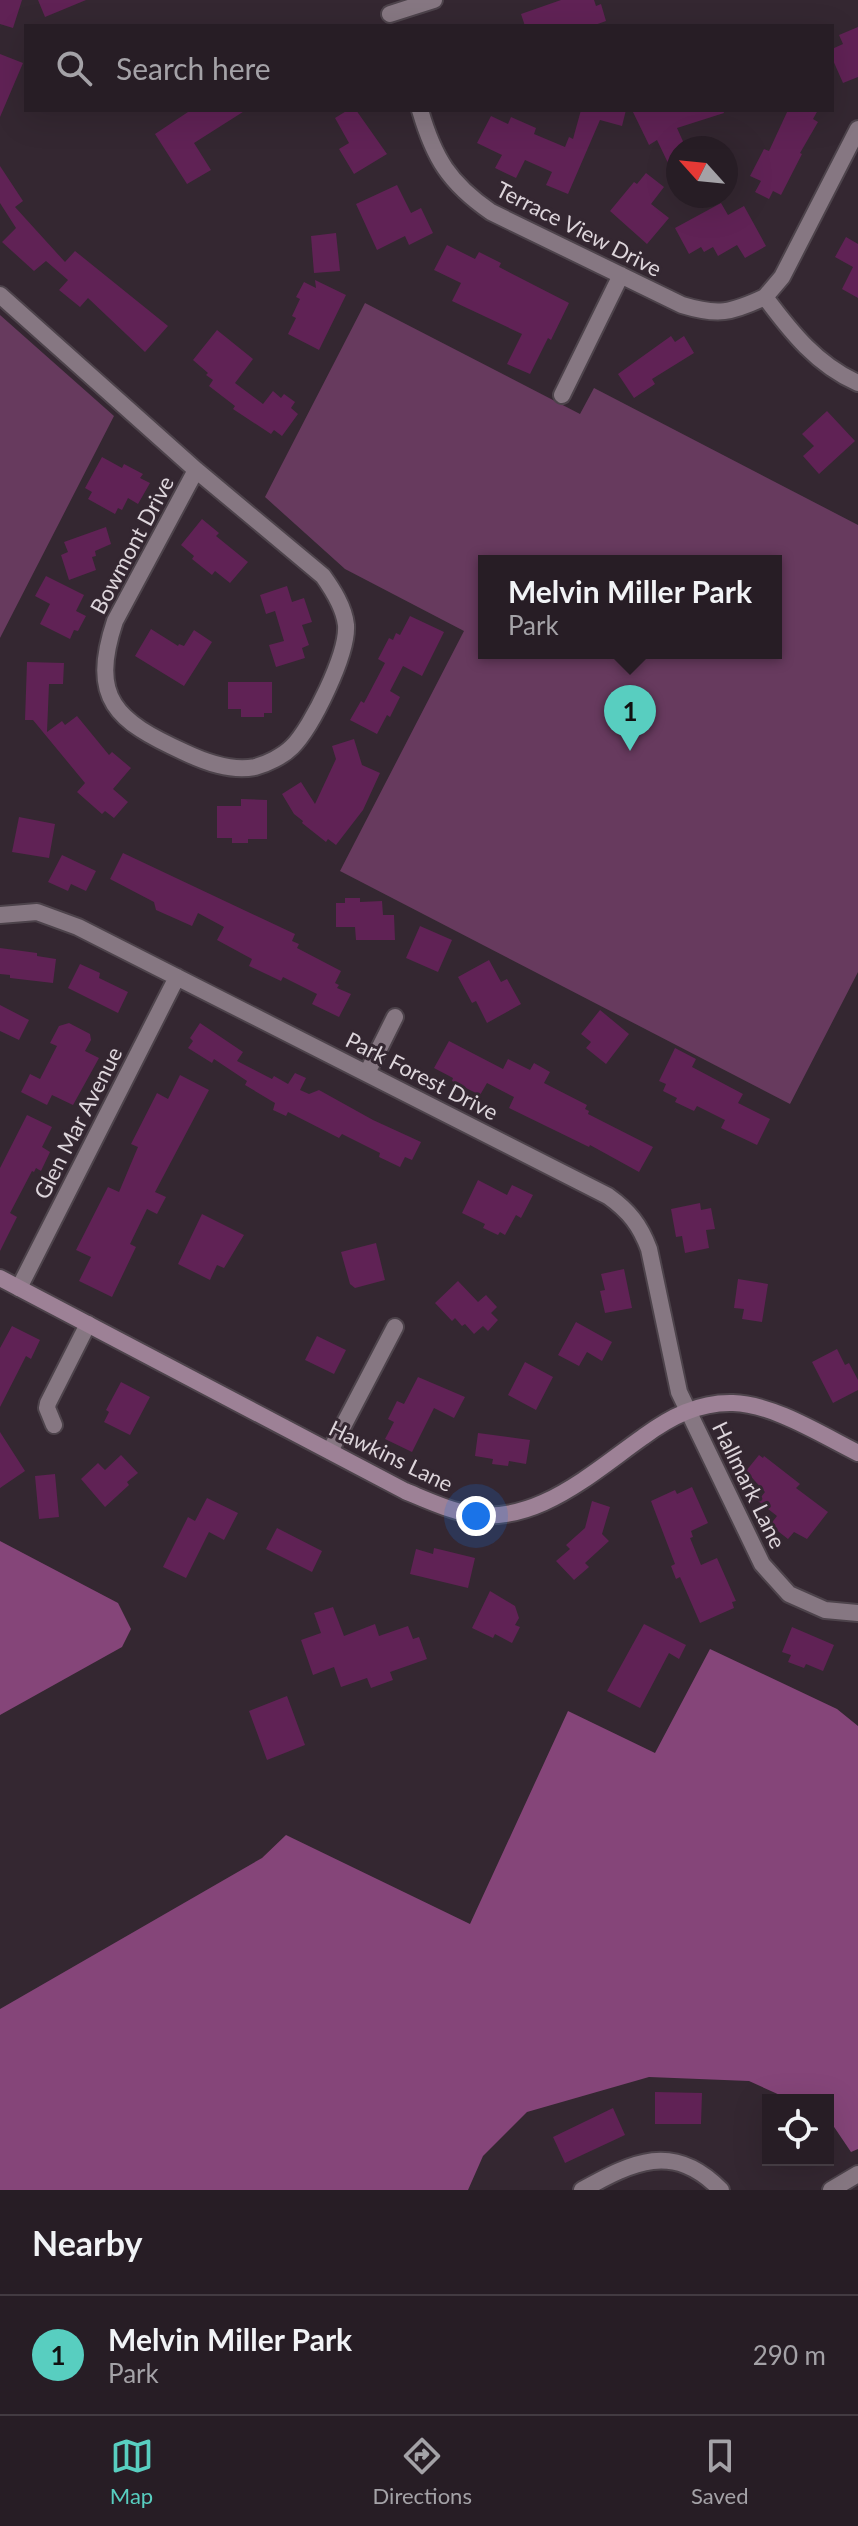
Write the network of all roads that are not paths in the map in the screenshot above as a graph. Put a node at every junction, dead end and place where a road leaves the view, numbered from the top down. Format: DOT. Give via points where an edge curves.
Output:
graph roads {
  1 [pos="434,0"];
  2 [pos="390,13"];
  3 [pos="421,112"];
  4 [pos="858,129"];
  5 [pos="621,275"];
  6 [pos="0,295"];
  7 [pos="765,297"];
  8 [pos="858,383"];
  9 [pos="562,395"];
  10 [pos="196,470"];
  11 [pos="0,915"];
  12 [pos="177,977"];
  13 [pos="395,1017"];
  14 [pos="367,1073"];
  15 [pos="0,1278"];
  16 [pos="19,1288"];
  17 [pos="88,1324"];
  18 [pos="395,1327"];
  19 [pos="688,1410"];
  20 [pos="54,1425"];
  21 [pos="330,1451"];
  22 [pos="858,1453"];
  23 [pos="858,1613"];
  24 [pos="857,2176"];
  25 [pos="582,2190"];
  26 [pos="721,2190"];
  27 [pos="831,2190"];
  1 -- 2 [label="street"];
  3 -- 5 [label="street, Terrace View Drive" via="444,170 467,195 491,212"];
  4 -- 7 [label="street" via="782,277"];
  5 -- 7 [label="street, Terrace View Drive" via="709,313 741,309"];
  5 -- 9 [label="street"];
  6 -- 10 [label="street, Bowmont Drive"];
  7 -- 8 [label="street" via="815,357"];
  10 -- 10 [label="street, Bowmont Drive" via="323,576 346,626 339,664 303,734 273,760 256,767 207,761 136,728 121,714 103,672 115,621"];
  11 -- 12 [label="street, Park Forest Drive" via="37,912"];
  12 -- 14 [label="street, Park Forest Drive"];
  12 -- 16 [label="street, Glen Mar Avenue"];
  13 -- 14 [label="street"];
  14 -- 19 [label="street, Park Forest Drive" via="628,1210 649,1249 679,1392"];
  15 -- 16 [label="street, Hawkins Lane"];
  16 -- 17 [label="street, Hawkins Lane"];
  17 -- 20 [label="street" via="48,1403"];
  17 -- 21 [label="street, Hawkins Lane"];
  18 -- 21 [label="street"];
  19 -- 21 [label="street, Hawkins Lane" via="572,1488 518,1512 460,1512 405,1491"];
  19 -- 22 [label="street, Hawkins Lane" via="733,1403 755,1406"];
  19 -- 23 [label="street, Hallmark Lane" via="762,1564 789,1594 825,1610"];
  24 -- 27 [label="street"];
  25 -- 26 [label="street" via="625,2167 657,2160 694,2170"];
}
